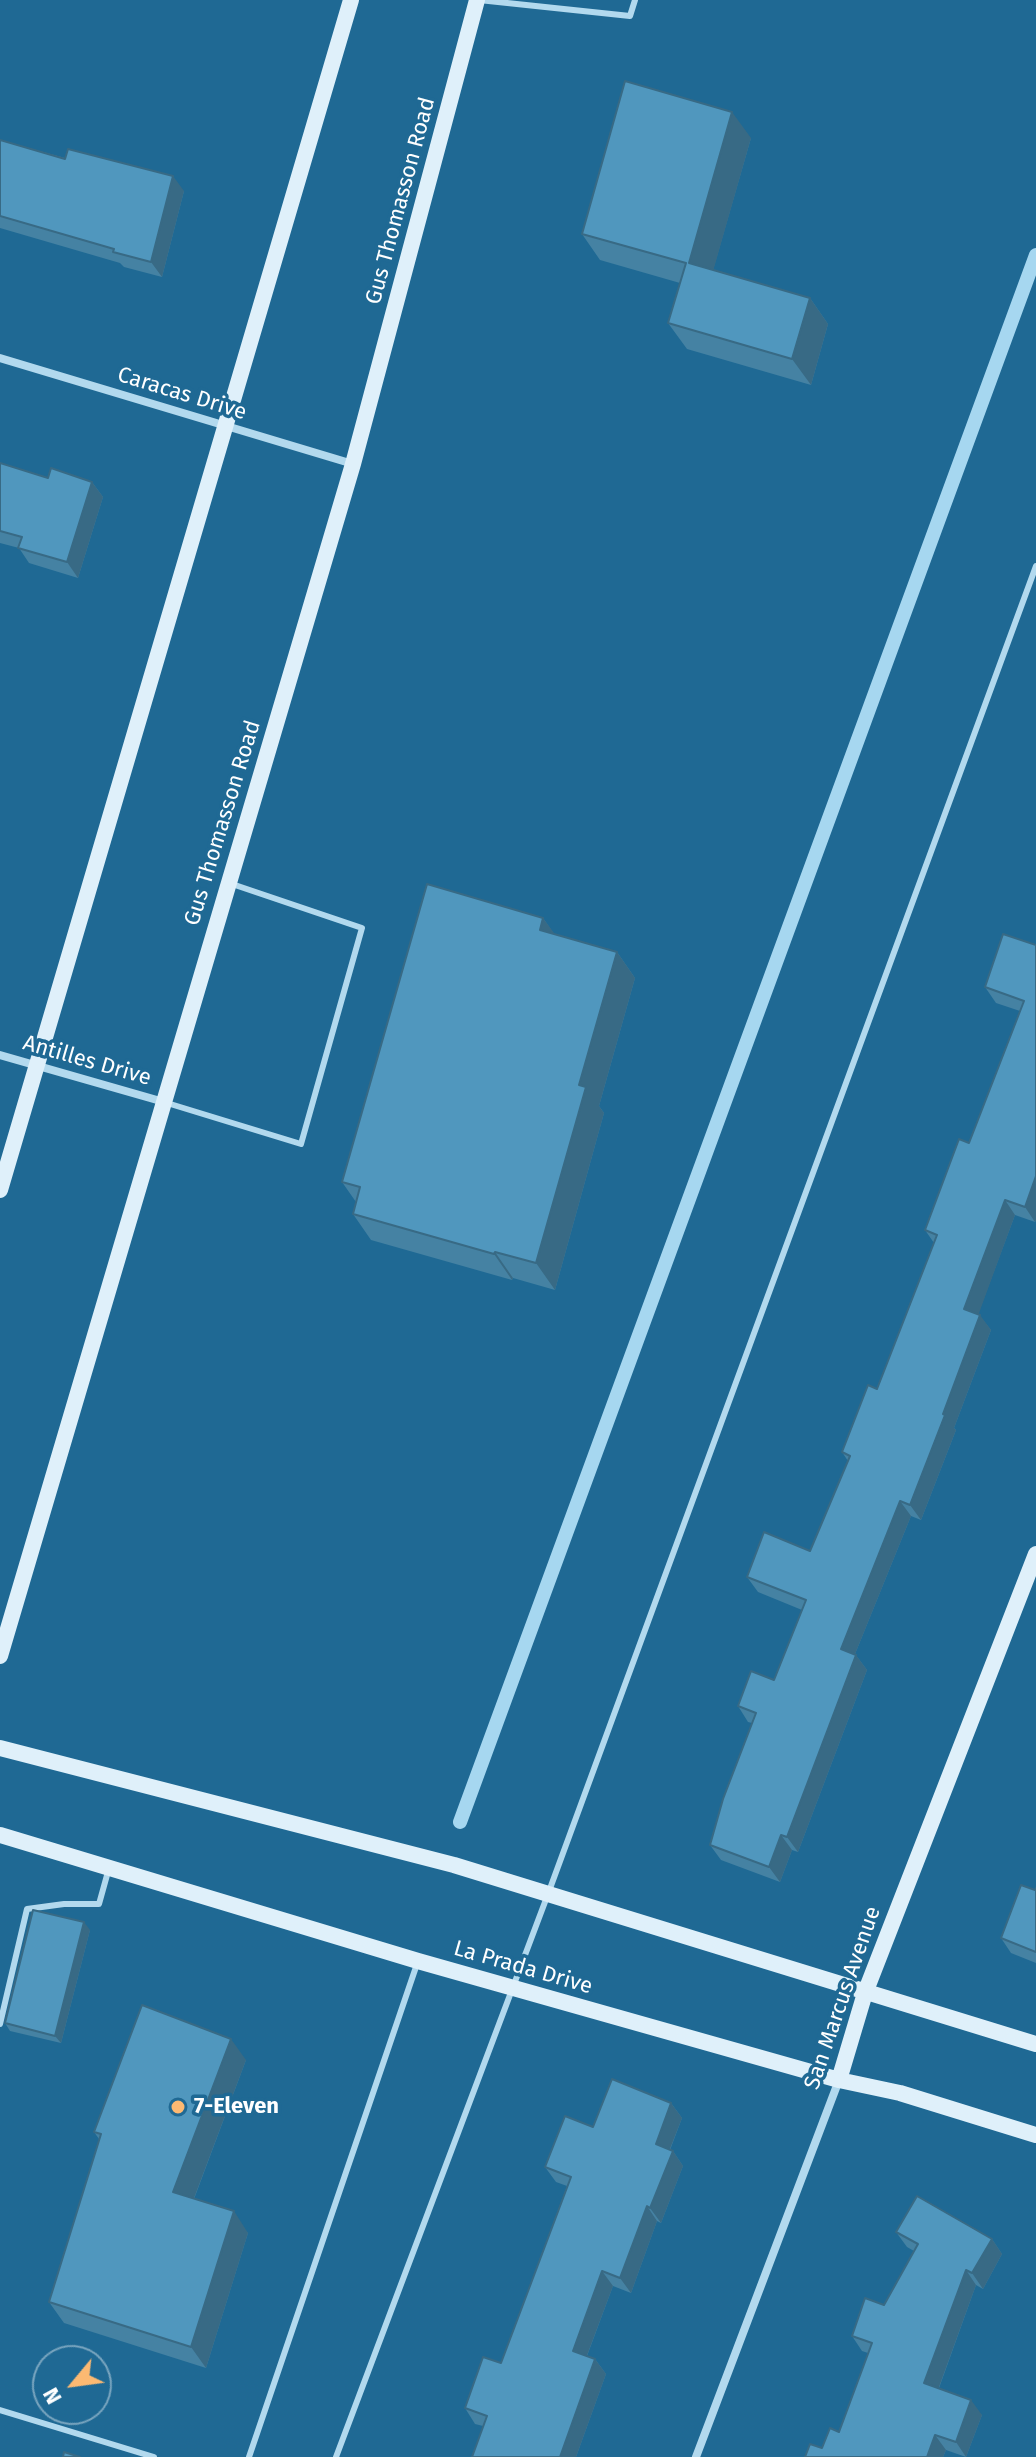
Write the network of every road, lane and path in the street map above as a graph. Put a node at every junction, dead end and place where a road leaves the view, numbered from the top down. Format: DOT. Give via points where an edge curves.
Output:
graph roads {
  1 [pos="351,0"];
  2 [pos="477,0"];
  3 [pos="635,0"];
  4 [pos="0,358"];
  5 [pos="225,426"];
  6 [pos="353,464"];
  7 [pos="1036,566"];
  8 [pos="228,883"];
  9 [pos="0,1055"];
  10 [pos="36,1066"];
  11 [pos="164,1102"];
  12 [pos="0,1190"];
  13 [pos="1036,1554"];
  14 [pos="0,1656"];
  15 [pos="0,1748"];
  16 [pos="0,1835"];
  17 [pos="109,1868"];
  18 [pos="548,1894"];
  19 [pos="418,1961"];
  20 [pos="513,1988"];
  21 [pos="865,1993"];
  22 [pos="0,2024"];
  23 [pos="1036,2044"];
  24 [pos="839,2080"];
  25 [pos="1036,2135"];
  26 [pos="0,2410"];
  27 [pos="154,2457"];
  28 [pos="249,2457"];
  29 [pos="336,2457"];
  30 [pos="696,2457"];
  1 -- 5 [label="main road"];
  2 -- 3 [label="lane" via="630,16"];
  2 -- 6 [label="main road, Gus Thomasson Road"];
  4 -- 5 [label="street, Caracas Drive"];
  5 -- 6 [label="street, Caracas Drive"];
  5 -- 10 [label="main road"];
  6 -- 8 [label="main road, Gus Thomasson Road"];
  7 -- 18 [label="lane"];
  8 -- 11 [label="main road, Gus Thomasson Road"];
  8 -- 11 [label="lane" via="362,928 301,1144"];
  9 -- 10 [label="street, Antilles Drive"];
  10 -- 11 [label="street, Antilles Drive"];
  10 -- 12 [label="main road"];
  11 -- 14 [label="main road, Gus Thomasson Road"];
  13 -- 21 [label="main road, San Marcus Avenue"];
  15 -- 18 [label="main road"];
  16 -- 17 [label="main road, La Prada Drive"];
  17 -- 19 [label="main road, La Prada Drive"];
  17 -- 22 [label="lane" via="99,1904 27,1909"];
  18 -- 20 [label="lane"];
  18 -- 21 [label="main road"];
  19 -- 20 [label="main road, La Prada Drive"];
  19 -- 28 [label="lane"];
  20 -- 24 [label="main road, La Prada Drive"];
  20 -- 29 [label="lane"];
  21 -- 23 [label="main road"];
  21 -- 24 [label="main road, San Marcus Avenue"];
  24 -- 25 [label="main road, La Prada Drive"];
  24 -- 30 [label="street, San Marcus Avenue"];
  26 -- 27 [label="lane"];
}
